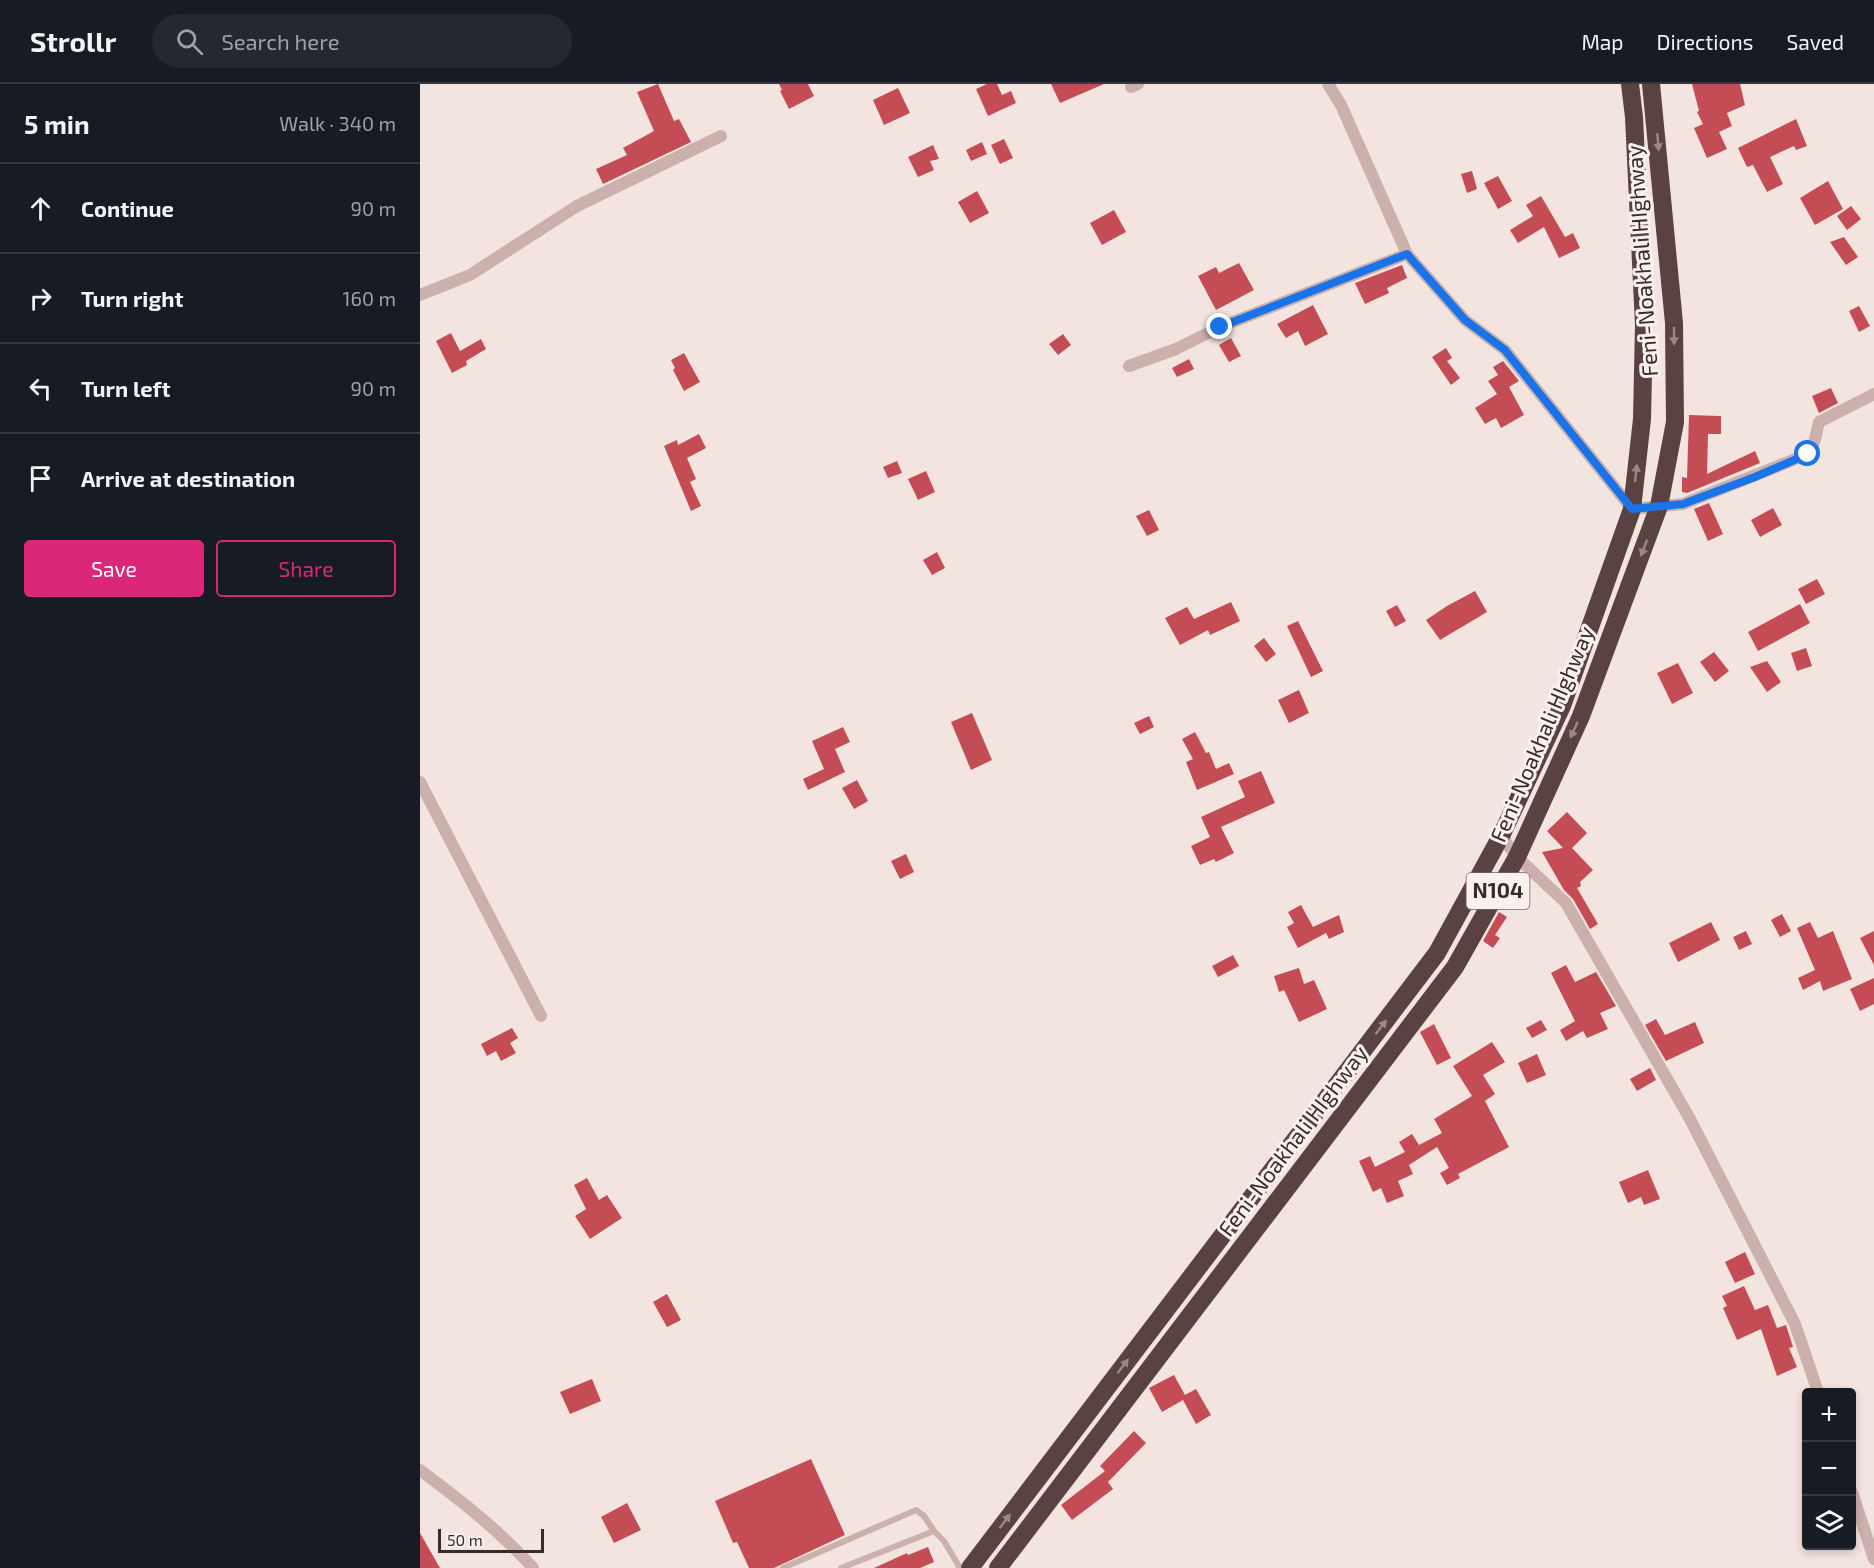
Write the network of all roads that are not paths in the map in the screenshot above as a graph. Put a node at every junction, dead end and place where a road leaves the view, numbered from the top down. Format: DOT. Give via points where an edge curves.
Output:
graph roads {
  1 [pos="1328,84"];
  2 [pos="1630,84"];
  3 [pos="1652,84"];
  4 [pos="721,136"];
  5 [pos="1407,254"];
  6 [pos="420,295"];
  7 [pos="1129,366"];
  8 [pos="1874,394"];
  9 [pos="1659,506"];
  10 [pos="1632,509"];
  11 [pos="420,782"];
  12 [pos="1501,836"];
  13 [pos="1517,857"];
  14 [pos="541,1016"];
  15 [pos="1817,1388"];
  16 [pos="420,1470"];
  17 [pos="1853,1496"];
  18 [pos="934,1531"];
  19 [pos="1870,1537"];
  20 [pos="1874,1559"];
  21 [pos="533,1568"];
  22 [pos="783,1568"];
  23 [pos="840,1568"];
  24 [pos="960,1568"];
  25 [pos="970,1568"];
  26 [pos="998,1568"];
  1 -- 5 [label="street"];
  10 -- 2 [label="highway, Feni-Noakhali HIghway / N104, one-way" via="1642,419 1644,325"];
  3 -- 9 [label="highway, Feni-Noakhali HIghway / N104, one-way" via="1674,323 1675,422"];
  4 -- 6 [label="street" via="577,206 470,275"];
  5 -- 7 [label="street"];
  5 -- 10 [label="street" via="1465,320 1505,350"];
  8 -- 9 [label="street" via="1819,422 1808,454 1683,504"];
  9 -- 10 [label="street"];
  9 -- 13 [label="highway, Feni-Noakhali HIghway / N104, one-way" via="1581,716"];
  10 -- 12 [label="highway, Feni-Noakhali HIghway / N104" via="1562,706"];
  11 -- 14 [label="street"];
  12 -- 13 [label="street"];
  25 -- 12 [label="highway, Feni-Noakhali HIghway / N104, one-way" via="1437,953"];
  13 -- 15 [label="street" via="1566,903 1690,1119 1795,1323"];
  13 -- 26 [label="highway, Feni-Noakhali HIghway / N104" via="1455,968"];
  16 -- 21 [label="street" via="476,1512"];
  17 -- 19 [label="street"];
  18 -- 22 [label="lane" via="916,1510"];
  18 -- 23 [label="lane"];
  18 -- 24 [label="lane" via="945,1541"];
  19 -- 20 [label="street"];
}
